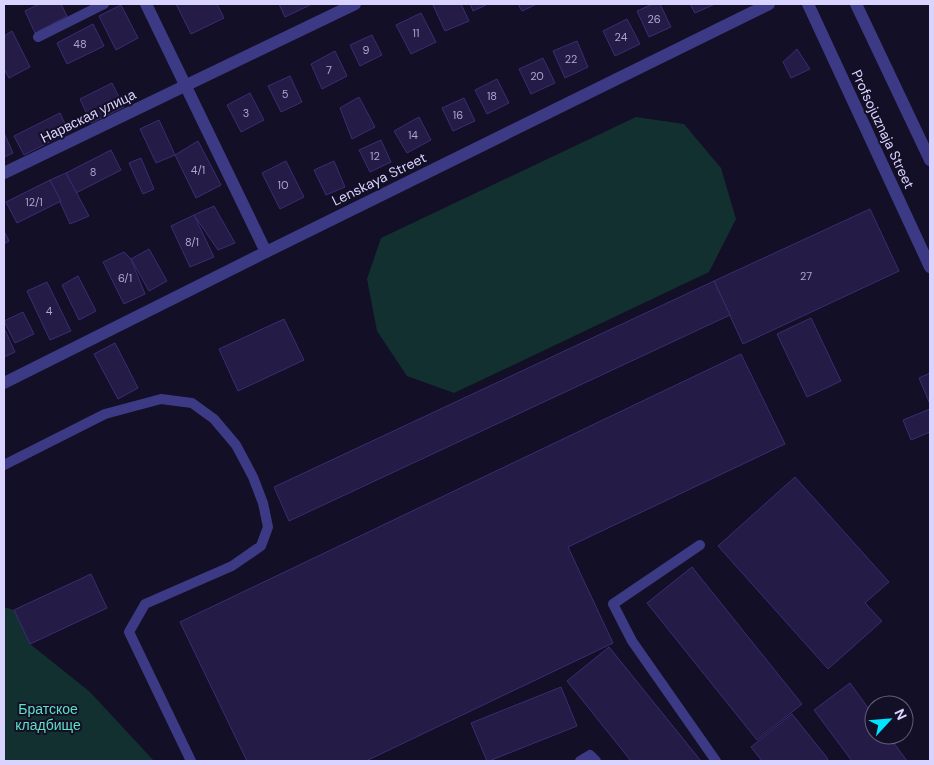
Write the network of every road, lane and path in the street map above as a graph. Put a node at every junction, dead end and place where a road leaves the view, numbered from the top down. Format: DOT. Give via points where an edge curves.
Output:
graph roads {
  1 [pos="104,4"];
  2 [pos="146,4"];
  3 [pos="355,4"];
  4 [pos="769,4"];
  5 [pos="808,4"];
  6 [pos="856,4"];
  7 [pos="38,37"];
  8 [pos="186,86"];
  9 [pos="930,160"];
  10 [pos="4,173"];
  11 [pos="266,252"];
  12 [pos="930,267"];
  13 [pos="4,383"];
  14 [pos="4,465"];
  15 [pos="700,545"];
  16 [pos="191,761"];
  17 [pos="580,761"];
  18 [pos="596,761"];
  19 [pos="716,761"];
  1 -- 7 [label="lane"];
  2 -- 8 [label="street"];
  3 -- 8 [label="street, Нарвская улица"];
  4 -- 11 [label="street, Lenskaya Street"];
  5 -- 12 [label="street, Profsojuznaja Street"];
  6 -- 9 [label="street"];
  8 -- 10 [label="street, Нарвская улица"];
  8 -- 11 [label="street"];
  11 -- 13 [label="street, Lenskaya Street"];
  14 -- 16 [label="lane" via="105,414 161,399 192,402 214,419 236,445 263,503 268,527 261,546 232,566 145,604 129,632"];
  15 -- 19 [label="lane" via="613,604 632,642"];
  17 -- 18 [label="lane" via="590,755"];
}
